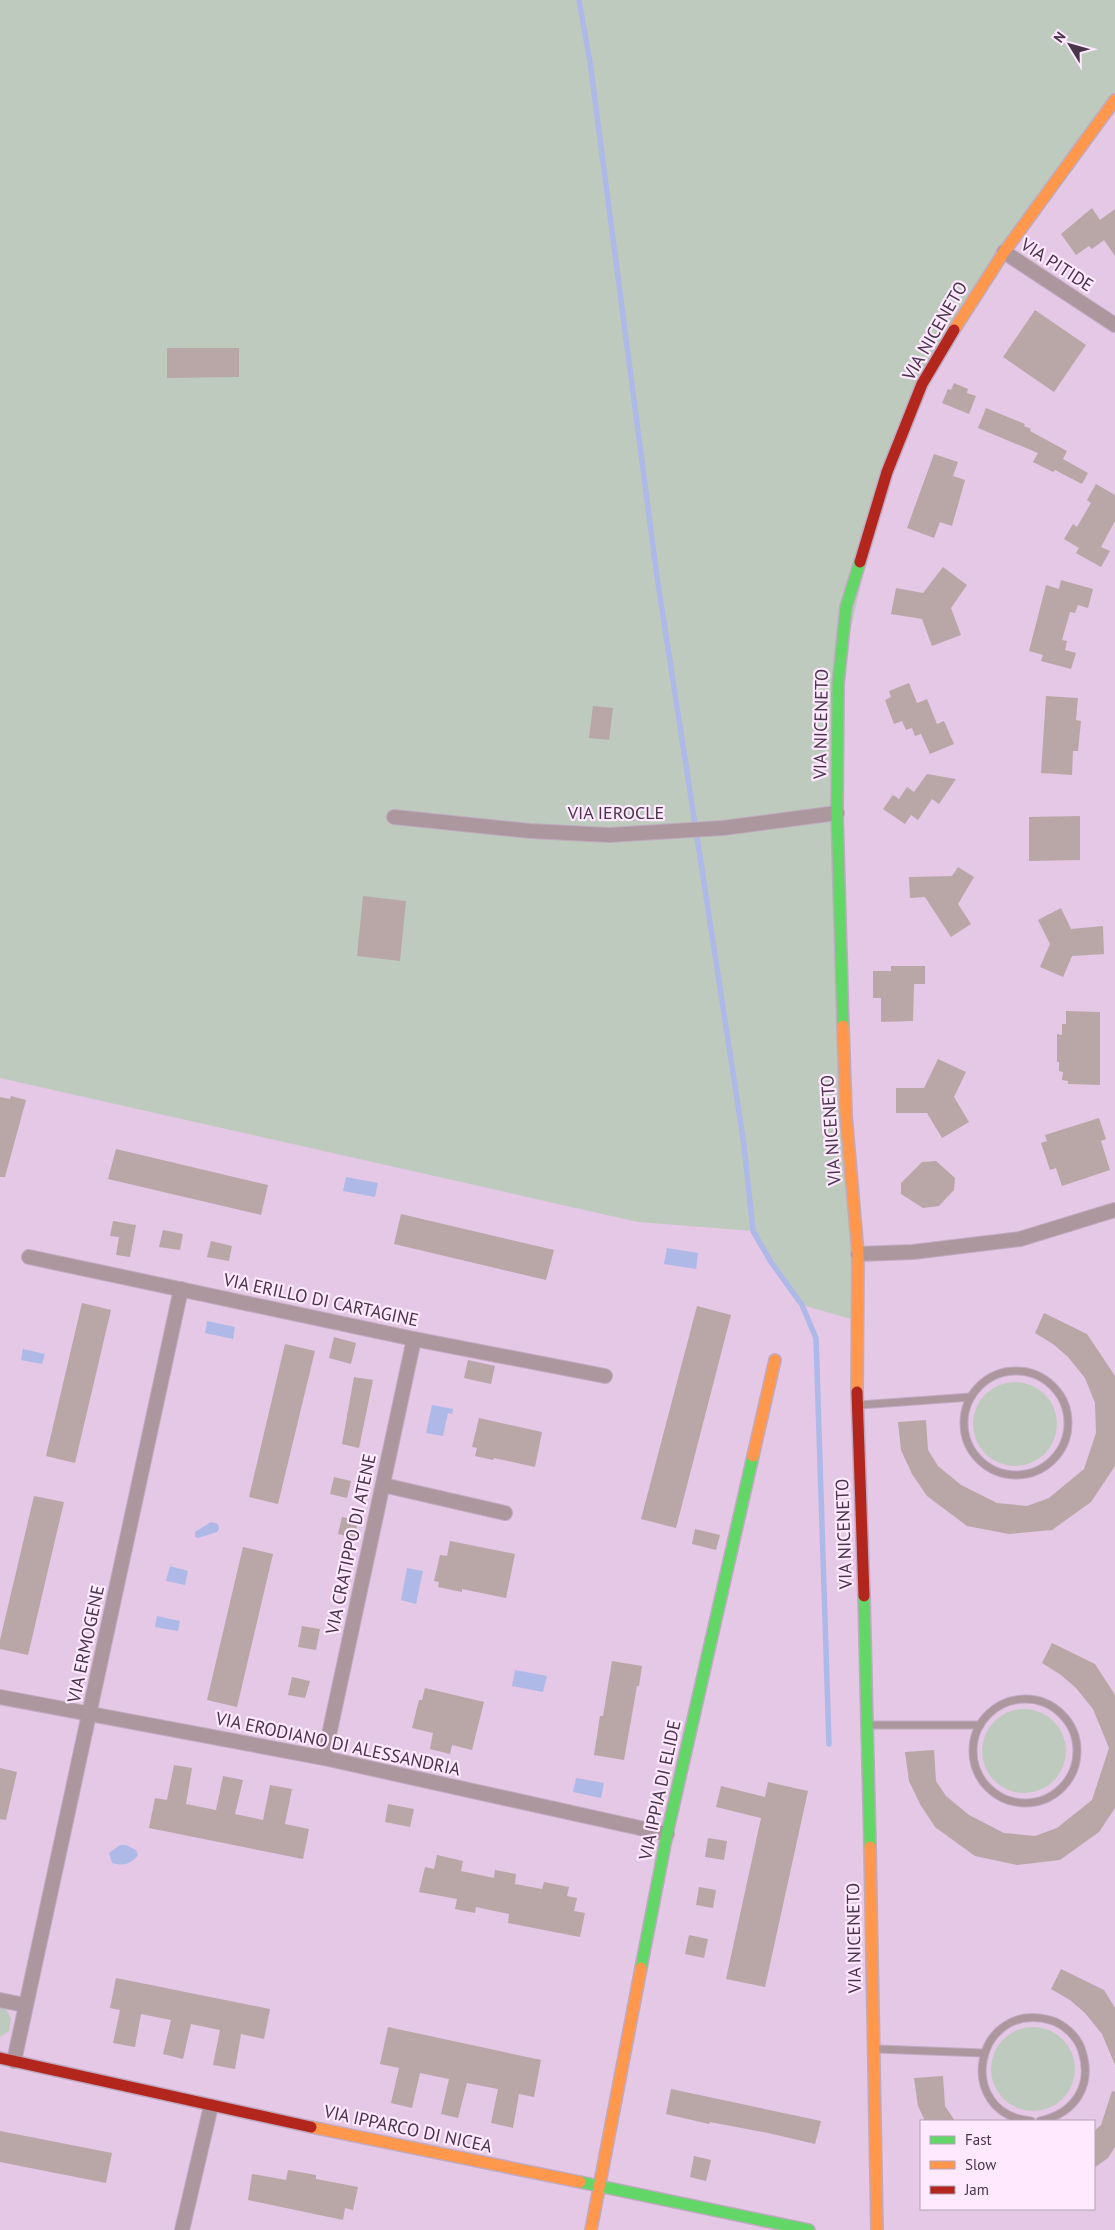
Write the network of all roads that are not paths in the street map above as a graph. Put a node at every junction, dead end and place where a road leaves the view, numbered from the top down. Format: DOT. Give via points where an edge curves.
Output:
graph roads {
  1 [pos="1115,100"];
  2 [pos="1004,252"];
  3 [pos="1115,325"];
  4 [pos="837,812"];
  5 [pos="394,817"];
  6 [pos="1115,1210"];
  7 [pos="858,1254"];
  8 [pos="29,1257"];
  9 [pos="181,1289"];
  10 [pos="414,1339"];
  11 [pos="775,1360"];
  12 [pos="605,1376"];
  13 [pos="970,1397"];
  14 [pos="857,1405"];
  15 [pos="383,1485"];
  16 [pos="505,1513"];
  17 [pos="0,1697"];
  18 [pos="90,1713"];
  19 [pos="868,1725"];
  20 [pos="980,1725"];
  21 [pos="324,1758"];
  22 [pos="667,1834"];
  23 [pos="0,2000"];
  24 [pos="25,2005"];
  25 [pos="874,2049"];
  26 [pos="984,2053"];
  27 [pos="0,2058"];
  28 [pos="14,2062"];
  29 [pos="211,2106"];
  30 [pos="1020,2120"];
  31 [pos="1045,2120"];
  32 [pos="600,2187"];
  33 [pos="182,2230"];
  34 [pos="591,2230"];
  35 [pos="809,2230"];
  36 [pos="877,2230"];
  1 -- 2 [label="street, VIA NICENETO"];
  2 -- 3 [label="street, VIA PITIDE"];
  2 -- 4 [label="street, VIA NICENETO" via="922,384 887,472 867,536 846,607 838,684"];
  4 -- 5 [label="street, VIA IEROCLE" via="723,828 609,835 530,831"];
  4 -- 7 [label="street, VIA NICENETO" via="846,1115"];
  6 -- 7 [label="street" via="1020,1239 913,1252"];
  7 -- 14 [label="street, VIA NICENETO"];
  8 -- 9 [label="street, VIA ERILLO DI CARTAGINE"];
  9 -- 10 [label="street, VIA ERILLO DI CARTAGINE"];
  9 -- 18 [label="street, VIA ERMOGENE"];
  10 -- 12 [label="street, VIA ERILLO DI CARTAGINE"];
  10 -- 15 [label="street, VIA CRATIPPO DI ATENE"];
  11 -- 22 [label="street, VIA IPPIA DI ELIDE"];
  13 -- 13 [label="lane" via="964,1429 968,1445 989,1469 1005,1475 1037,1472 1051,1463 1061,1450 1068,1432 1068,1414 1062,1397 1050,1383 1025,1372 998,1374 982,1383"];
  13 -- 14 [label="lane"];
  14 -- 19 [label="street, VIA NICENETO"];
  15 -- 16 [label="street"];
  15 -- 21 [label="street, VIA CRATIPPO DI ATENE"];
  17 -- 18 [label="street, VIA ERODIANO DI ALESSANDRIA"];
  18 -- 21 [label="street, VIA ERODIANO DI ALESSANDRIA"];
  18 -- 24 [label="street, VIA ERMOGENE"];
  19 -- 20 [label="lane"];
  19 -- 25 [label="street, VIA NICENETO"];
  20 -- 20 [label="lane" via="973,1740 972,1756 977,1772 998,1797 1030,1804 1060,1790 1070,1778 1077,1761 1077,1742 1071,1725 1059,1711 1043,1702 1025,1698 1007,1702 991,1711"];
  21 -- 22 [label="street, VIA ERODIANO DI ALESSANDRIA"];
  22 -- 32 [label="street, VIA IPPIA DI ELIDE"];
  23 -- 24 [label="street"];
  24 -- 28 [label="street, VIA ERMOGENE"];
  25 -- 26 [label="lane"];
  25 -- 36 [label="street, VIA NICENETO"];
  26 -- 30 [label="lane" via="981,2070 984,2087 992,2102 1004,2113"];
  26 -- 31 [label="lane" via="992,2038 1021,2018 1055,2021 1070,2031 1086,2062 1085,2079 1079,2096 1068,2109"];
  27 -- 28 [label="street, VIA IPPARCO DI NICEA"];
  28 -- 29 [label="street, VIA IPPARCO DI NICEA"];
  29 -- 32 [label="street, VIA IPPARCO DI NICEA"];
  29 -- 33 [label="street"];
  32 -- 34 [label="street, VIA IPPIA DI ELIDE"];
  32 -- 35 [label="street, VIA IPPARCO DI NICEA"];
}
